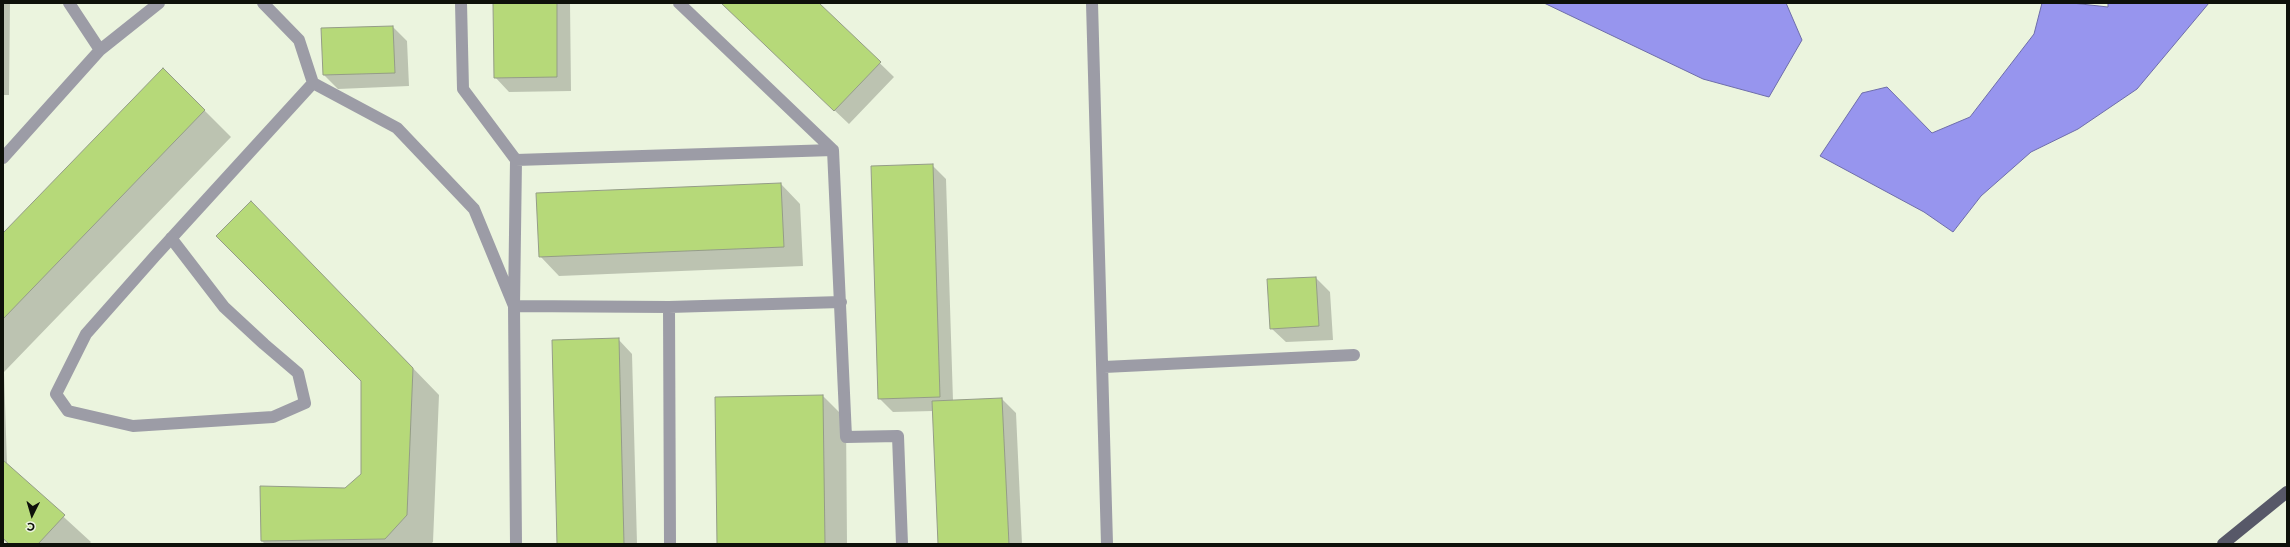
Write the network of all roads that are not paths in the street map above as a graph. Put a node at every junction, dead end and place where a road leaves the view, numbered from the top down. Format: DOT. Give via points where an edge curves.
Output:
graph roads {
  1 [pos="69,3"];
  2 [pos="159,3"];
  3 [pos="263,3"];
  4 [pos="461,3"];
  5 [pos="679,3"];
  6 [pos="1092,3"];
  7 [pos="100,50"];
  8 [pos="313,83"];
  9 [pos="833,150"];
  10 [pos="3,158"];
  11 [pos="516,160"];
  12 [pos="171,238"];
  13 [pos="841,302"];
  14 [pos="514,306"];
  15 [pos="669,307"];
  16 [pos="1354,355"];
  17 [pos="1104,367"];
  18 [pos="2287,492"];
  19 [pos="516,544"];
  20 [pos="670,544"];
  21 [pos="902,544"];
  22 [pos="1107,544"];
  23 [pos="2223,544"];
  1 -- 7 [label="lane"];
  2 -- 7 [label="lane"];
  3 -- 8 [label="lane" via="299,40"];
  4 -- 11 [label="lane" via="463,89"];
  5 -- 9 [label="lane"];
  6 -- 17 [label="lane"];
  7 -- 10 [label="lane"];
  8 -- 12 [label="lane"];
  8 -- 14 [label="lane" via="397,128 474,210"];
  9 -- 11 [label="lane"];
  9 -- 13 [label="lane"];
  11 -- 14 [label="lane"];
  12 -- 12 [label="lane" via="86,334 56,394 68,411 133,426 273,417 305,403 298,373 224,307"];
  13 -- 15 [label="lane"];
  13 -- 21 [label="lane" via="846,437 898,436"];
  14 -- 15 [label="lane"];
  14 -- 19 [label="lane"];
  15 -- 20 [label="lane"];
  16 -- 17 [label="lane"];
  17 -- 22 [label="lane"];
  18 -- 23 [label="main road"];
}
